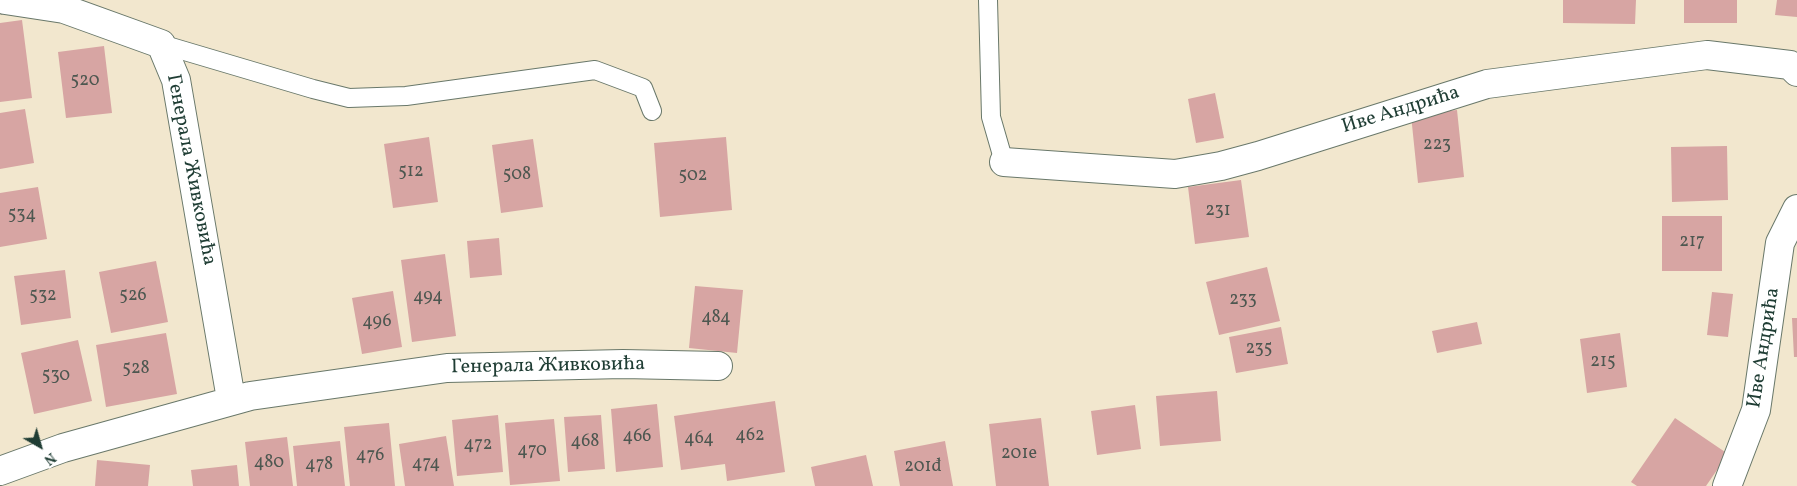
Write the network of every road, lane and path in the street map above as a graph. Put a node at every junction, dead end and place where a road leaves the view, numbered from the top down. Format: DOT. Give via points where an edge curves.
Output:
graph roads {
  1 [pos="5,0"];
  2 [pos="988,0"];
  3 [pos="160,44"];
  4 [pos="1797,72"];
  5 [pos="652,111"];
  6 [pos="1004,162"];
  7 [pos="1797,209"];
  8 [pos="718,366"];
  9 [pos="231,399"];
  10 [pos="4,474"];
  11 [pos="1727,486"];
  1 -- 3 [label="street" via="64,9"];
  2 -- 6 [label="lane" via="991,117"];
  3 -- 5 [label="lane" via="349,98 406,96 595,70 643,88"];
  3 -- 9 [label="street, Генерала Живковића" via="176,80"];
  4 -- 6 [label="street, Иве Андрића" via="1790,65 1707,55 1487,84 1258,156 1175,174"];
  7 -- 11 [label="street, Иве Андрића" via="1780,243 1756,410"];
  8 -- 9 [label="street, Генерала Живковића" via="623,364 447,368"];
  9 -- 10 [label="street, Генерала Живковића" via="63,448"];
}
